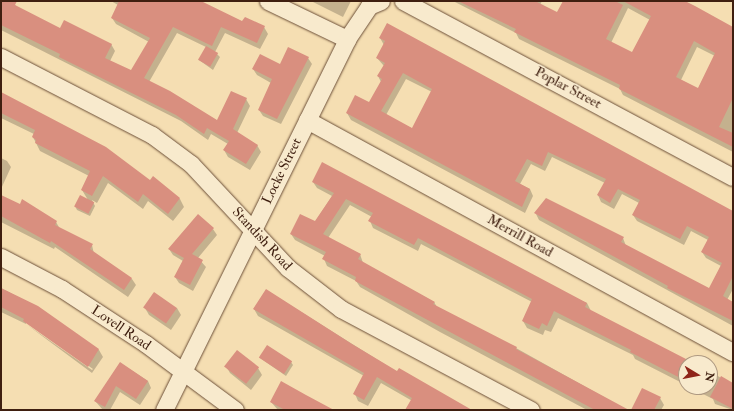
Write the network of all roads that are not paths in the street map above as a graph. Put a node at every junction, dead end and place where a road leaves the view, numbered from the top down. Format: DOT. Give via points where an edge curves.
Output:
graph roads {
  1 [pos="268,1"];
  2 [pos="381,1"];
  3 [pos="403,1"];
  4 [pos="347,39"];
  5 [pos="1,57"];
  6 [pos="307,120"];
  7 [pos="733,177"];
  8 [pos="252,232"];
  9 [pos="1,257"];
  10 [pos="733,352"];
  11 [pos="182,373"];
  12 [pos="164,410"];
  13 [pos="234,410"];
  14 [pos="531,410"];
  1 -- 4 [label="street"];
  2 -- 4 [label="street" via="369,6"];
  3 -- 7 [label="street, Poplar Street"];
  4 -- 6 [label="street, Locke Street"];
  5 -- 8 [label="street, Standish Road" via="152,135 191,164"];
  6 -- 8 [label="street, Locke Street"];
  6 -- 10 [label="street, Merrill Road"];
  8 -- 11 [label="street, Locke Street"];
  8 -- 14 [label="street, Standish Road" via="288,268 341,309"];
  9 -- 11 [label="street, Lovell Road" via="62,289 146,344"];
  11 -- 12 [label="street, Locke Street"];
  11 -- 13 [label="street, Lovell Road"];
}
